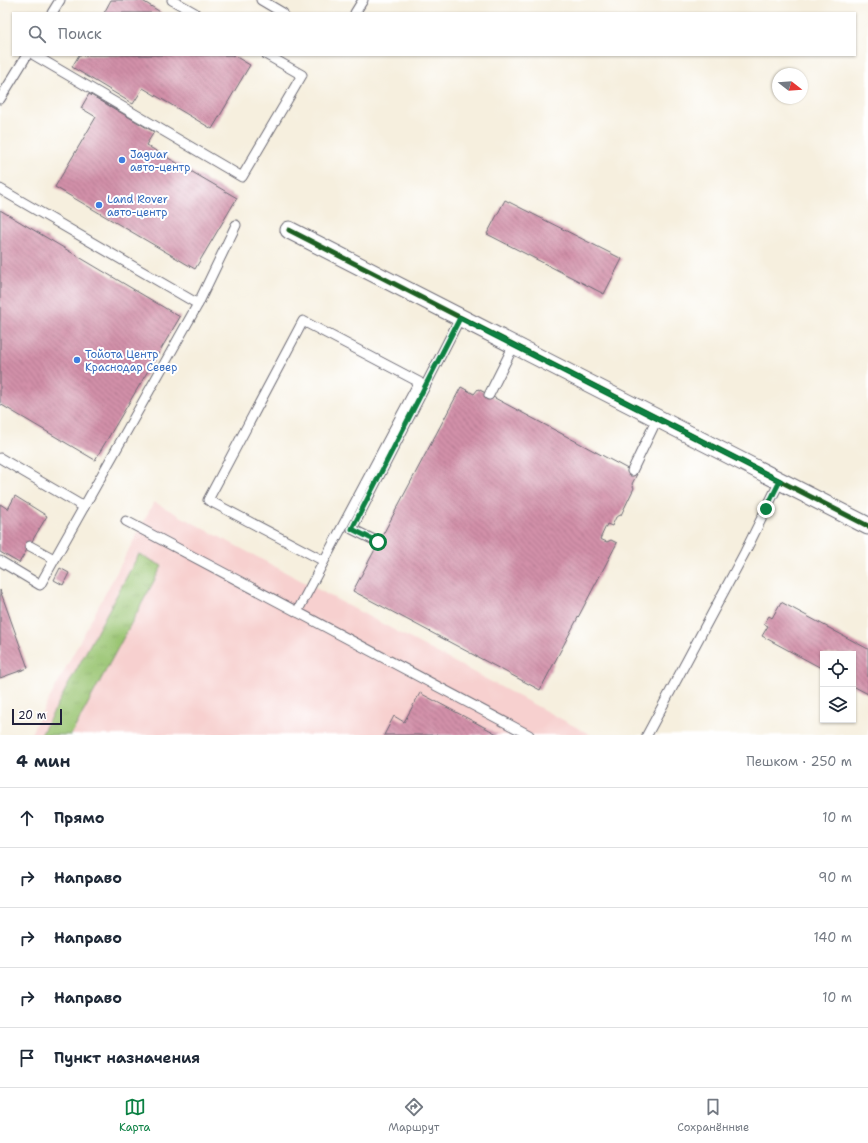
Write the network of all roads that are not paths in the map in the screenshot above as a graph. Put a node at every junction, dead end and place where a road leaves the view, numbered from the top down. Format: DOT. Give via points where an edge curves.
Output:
graph roads {
  1 [pos="60,0"];
  2 [pos="172,0"];
  3 [pos="261,0"];
  4 [pos="363,0"];
  5 [pos="53,12"];
  6 [pos="193,12"];
  7 [pos="281,12"];
  8 [pos="356,12"];
  9 [pos="26,56"];
  10 [pos="36,56"];
  11 [pos="269,56"];
  12 [pos="0,99"];
  13 [pos="0,189"];
  14 [pos="236,225"];
  15 [pos="288,230"];
  16 [pos="198,304"];
  17 [pos="460,318"];
  18 [pos="514,345"];
  19 [pos="489,395"];
  20 [pos="657,419"];
  21 [pos="0,458"];
  22 [pos="632,471"];
  23 [pos="780,481"];
  24 [pos="84,507"];
  25 [pos="126,521"];
  26 [pos="868,526"];
  27 [pos="378,542"];
  28 [pos="30,546"];
  29 [pos="54,559"];
  30 [pos="0,561"];
  31 [pos="324,561"];
  32 [pos="297,612"];
  33 [pos="529,735"];
  34 [pos="647,735"];
  1 -- 5 [label="lane"];
  2 -- 6 [label="lane"];
  3 -- 7 [label="lane"];
  4 -- 8 [label="lane"];
  9 -- 12 [label="lane"];
  10 -- 11 [label="lane" via="242,177 302,75"];
  13 -- 16 [label="lane"];
  14 -- 16 [label="lane"];
  15 -- 17 [label="street"];
  16 -- 24 [label="lane"];
  17 -- 18 [label="street"];
  17 -- 27 [label="lane" via="352,529"];
  18 -- 19 [label="lane"];
  18 -- 20 [label="street"];
  20 -- 22 [label="lane"];
  20 -- 23 [label="street"];
  21 -- 24 [label="lane"];
  23 -- 26 [label="street"];
  23 -- 34 [label="lane"];
  24 -- 29 [label="lane"];
  25 -- 32 [label="lane"];
  28 -- 29 [label="lane"];
  29 -- 30 [label="lane" via="40,585"];
  31 -- 31 [label="lane" via="419,382 303,321 208,500"];
  31 -- 32 [label="lane"];
  32 -- 33 [label="lane"];
}
